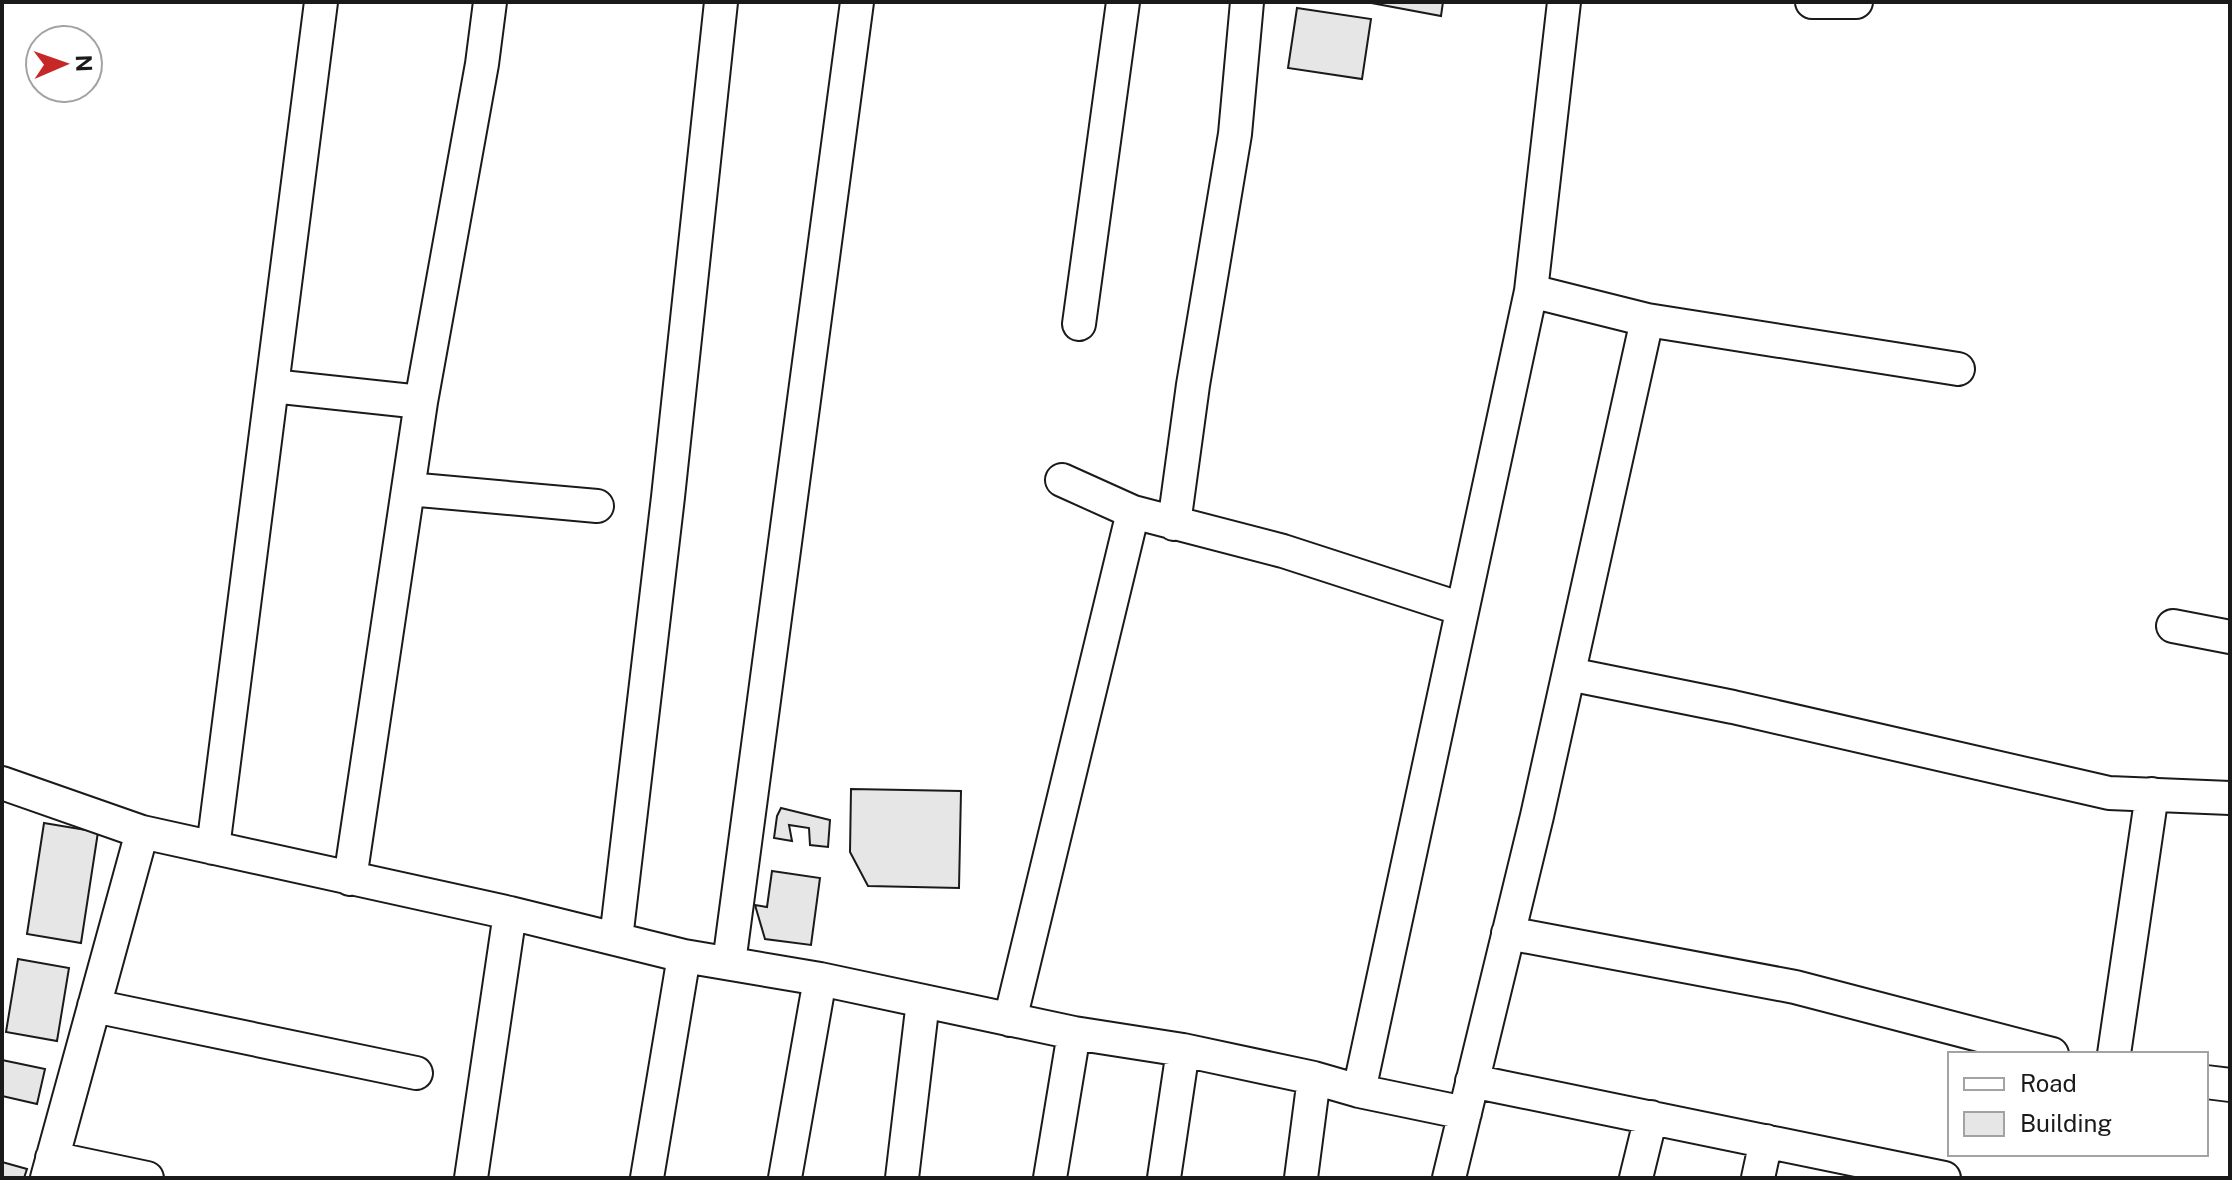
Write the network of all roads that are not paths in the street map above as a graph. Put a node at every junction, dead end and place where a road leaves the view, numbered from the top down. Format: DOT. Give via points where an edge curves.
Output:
graph roads {
  1 [pos="321,2"];
  2 [pos="490,2"];
  3 [pos="721,2"];
  4 [pos="857,2"];
  5 [pos="1123,2"];
  6 [pos="1247,2"];
  7 [pos="1564,2"];
  8 [pos="1812,2"];
  9 [pos="1856,2"];
  10 [pos="1531,291"];
  11 [pos="1647,320"];
  12 [pos="1079,324"];
  13 [pos="1958,369"];
  14 [pos="272,386"];
  15 [pos="421,402"];
  16 [pos="1062,480"];
  17 [pos="408,489"];
  18 [pos="597,506"];
  19 [pos="1133,512"];
  20 [pos="1174,524"];
  21 [pos="1462,609"];
  22 [pos="2173,626"];
  23 [pos="2230,637"];
  24 [pos="1569,674"];
  25 [pos="2,783"];
  26 [pos="2152,794"];
  27 [pos="2230,798"];
  28 [pos="142,832"];
  29 [pos="213,848"];
  30 [pos="350,879"];
  31 [pos="510,913"];
  32 [pos="1508,933"];
  33 [pos="616,939"];
  34 [pos="684,956"];
  35 [pos="729,963"];
  36 [pos="820,979"];
  37 [pos="923,1001"];
  38 [pos="94,1006"];
  39 [pos="1010,1020"];
  40 [pos="1074,1033"];
  41 [pos="1183,1050"];
  42 [pos="2044,1052"];
  43 [pos="2114,1052"];
  44 [pos="416,1073"];
  45 [pos="1314,1078"];
  46 [pos="1472,1081"];
  47 [pos="2208,1082"];
  48 [pos="2230,1085"];
  49 [pos="1359,1091"];
  50 [pos="1465,1113"];
  51 [pos="1651,1117"];
  52 [pos="1766,1141"];
  53 [pos="49,1168"];
  54 [pos="1873,1171"];
  55 [pos="147,1178"];
  56 [pos="471,1178"];
  57 [pos="647,1178"];
  58 [pos="785,1178"];
  59 [pos="902,1178"];
  60 [pos="1050,1178"];
  61 [pos="1164,1178"];
  62 [pos="1301,1178"];
  63 [pos="1449,1178"];
  64 [pos="1636,1178"];
  65 [pos="1758,1178"];
  66 [pos="1944,1178"];
  1 -- 14 [label="street"];
  2 -- 15 [label="street"];
  3 -- 33 [label="street"];
  4 -- 35 [label="street"];
  5 -- 12 [label="street"];
  6 -- 20 [label="street" via="1235,134"];
  7 -- 10 [label="street"];
  8 -- 9 [label="street"];
  10 -- 11 [label="street"];
  10 -- 21 [label="street"];
  11 -- 13 [label="street"];
  11 -- 24 [label="street"];
  14 -- 15 [label="street"];
  14 -- 29 [label="street"];
  15 -- 17 [label="street"];
  16 -- 19 [label="street"];
  17 -- 18 [label="street"];
  17 -- 30 [label="street"];
  19 -- 20 [label="street"];
  19 -- 39 [label="street"];
  20 -- 21 [label="street" via="1283,551"];
  21 -- 49 [label="street"];
  22 -- 23 [label="street"];
  24 -- 26 [label="street" via="2109,793"];
  24 -- 32 [label="street"];
  25 -- 28 [label="street"];
  26 -- 27 [label="street"];
  26 -- 43 [label="street"];
  28 -- 29 [label="street"];
  28 -- 38 [label="street"];
  29 -- 30 [label="street"];
  30 -- 31 [label="street"];
  31 -- 33 [label="street"];
  31 -- 56 [label="street"];
  32 -- 42 [label="street" via="1795,987"];
  32 -- 46 [label="street"];
  33 -- 34 [label="street"];
  34 -- 35 [label="street"];
  34 -- 57 [label="street"];
  35 -- 36 [label="street"];
  36 -- 37 [label="street"];
  36 -- 58 [label="street"];
  37 -- 39 [label="street"];
  37 -- 59 [label="street"];
  38 -- 44 [label="street"];
  38 -- 53 [label="street"];
  39 -- 40 [label="street"];
  40 -- 41 [label="street"];
  40 -- 60 [label="street"];
  41 -- 45 [label="street"];
  41 -- 61 [label="street"];
  45 -- 49 [label="street"];
  45 -- 62 [label="street"];
  46 -- 50 [label="street"];
  46 -- 51 [label="street"];
  47 -- 48 [label="street"];
  49 -- 50 [label="street"];
  50 -- 63 [label="street"];
  51 -- 52 [label="street"];
  51 -- 64 [label="street"];
  52 -- 54 [label="street"];
  52 -- 65 [label="street"];
  53 -- 55 [label="street"];
  54 -- 66 [label="street"];
}
